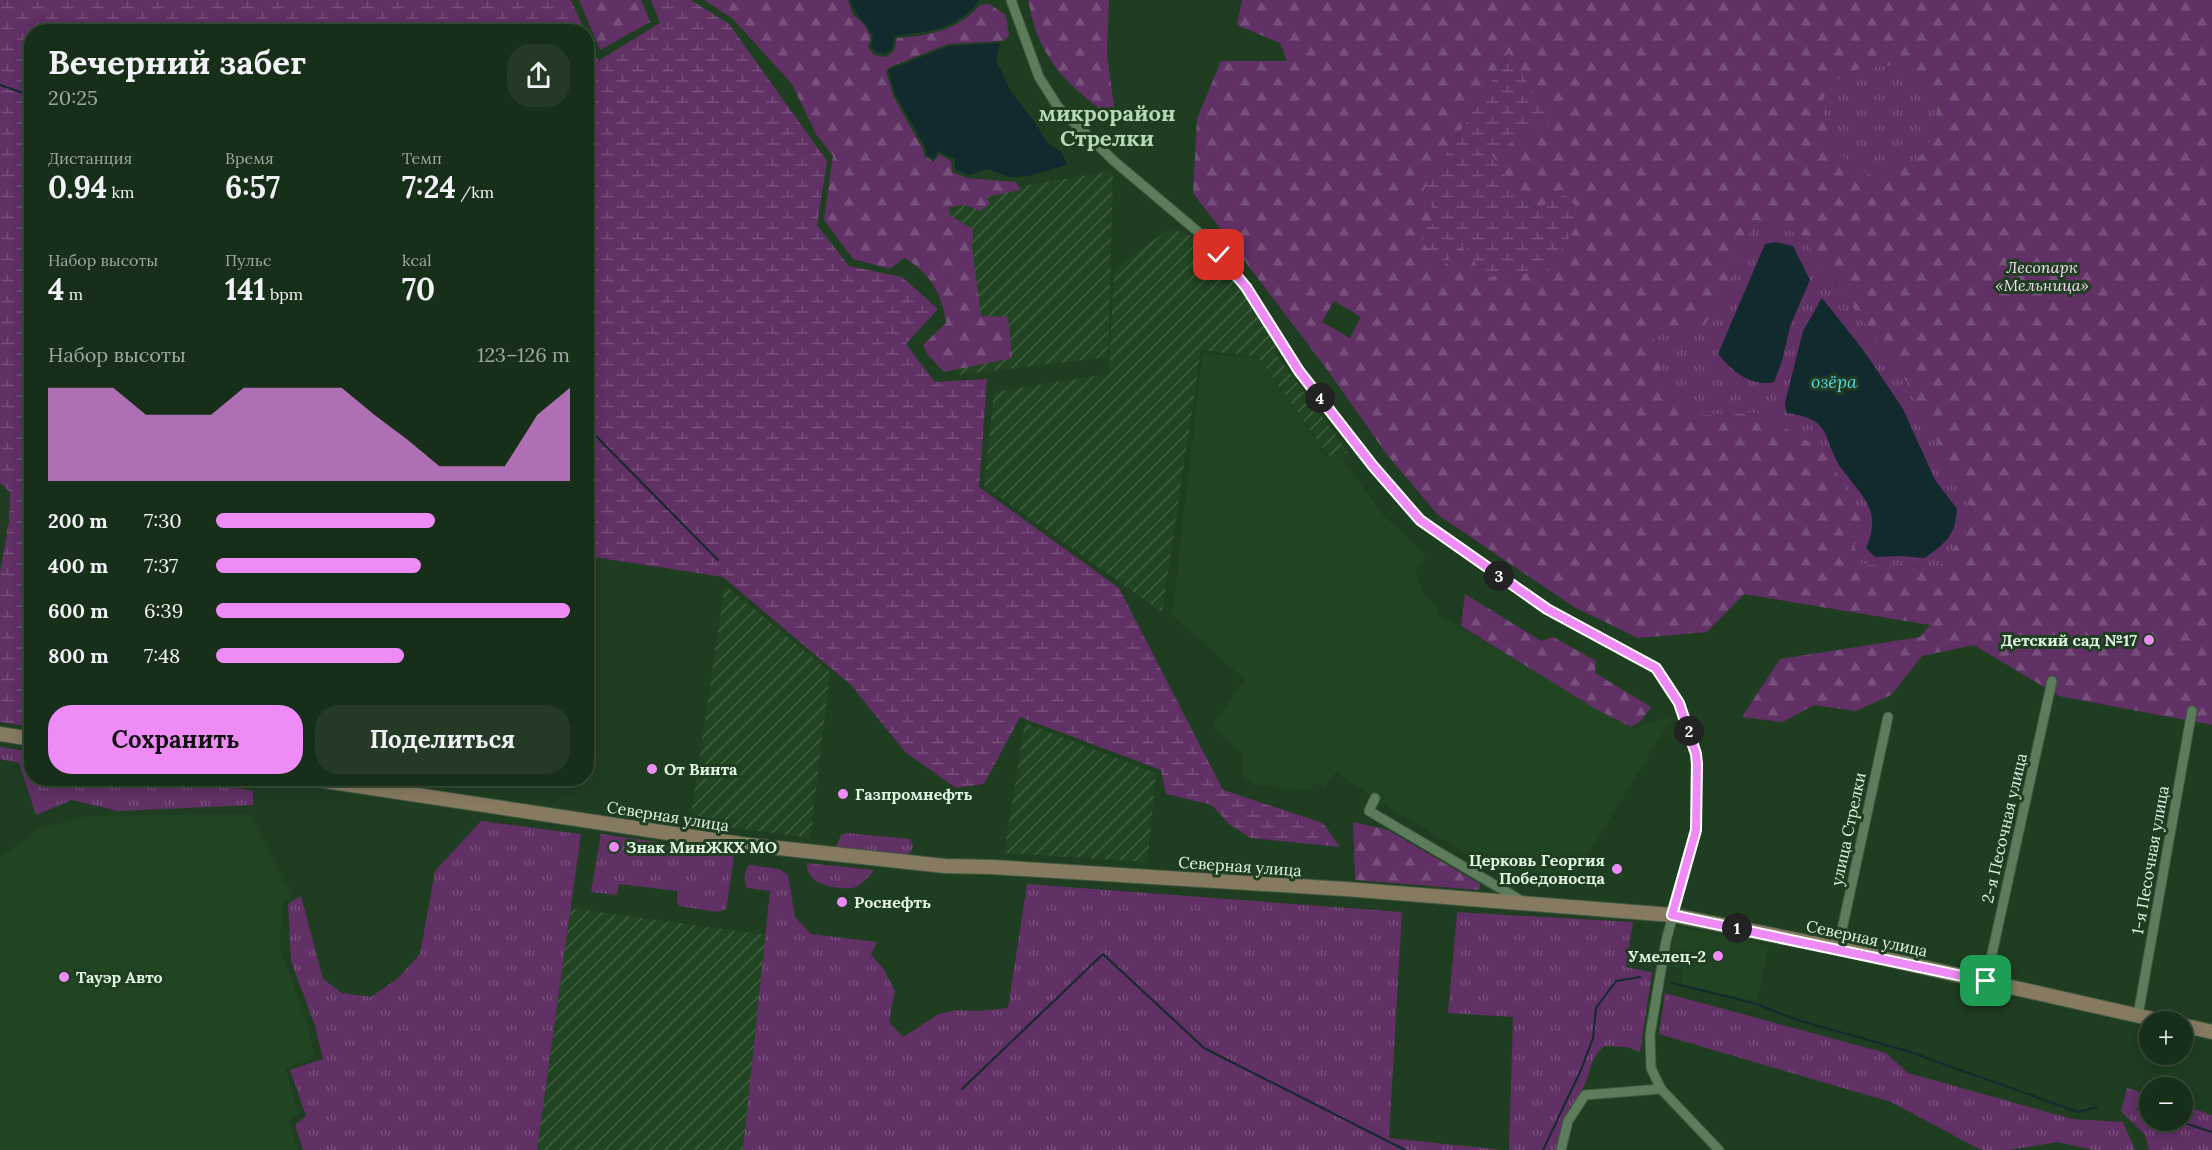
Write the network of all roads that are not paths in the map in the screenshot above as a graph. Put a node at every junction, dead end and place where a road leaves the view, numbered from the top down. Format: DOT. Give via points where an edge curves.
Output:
graph roads {
  1 [pos="1011,0"];
  2 [pos="2052,681"];
  3 [pos="2192,711"];
  4 [pos="1888,717"];
  5 [pos="0,734"];
  6 [pos="24,738"];
  7 [pos="358,786"];
  8 [pos="1375,798"];
  9 [pos="1527,904"];
  10 [pos="1672,915"];
  11 [pos="1838,948"];
  12 [pos="1986,981"];
  13 [pos="2138,1015"];
  14 [pos="2193,1028"];
  15 [pos="2212,1032"];
  16 [pos="1661,1089"];
  17 [pos="1561,1150"];
  18 [pos="1719,1150"];
  1 -- 10 [label="street" via="1039,77 1058,107 1208,242 1246,287 1299,371 1420,520 1547,609 1656,668 1679,703 1697,764 1696,830"];
  2 -- 12 [label="street, 2-я Песочная улица"];
  3 -- 13 [label="street, 1-я Песочная улица"];
  4 -- 11 [label="street, улица Стрелки"];
  5 -- 6 [label="main road"];
  7 -- 9 [label="main road, Северная улица" via="741,844 945,866 1345,889"];
  8 -- 9 [label="street" via="1369,811"];
  9 -- 10 [label="main road, Северная улица"];
  10 -- 11 [label="main road, Северная улица"];
  10 -- 16 [label="street" via="1650,1035 1651,1068"];
  11 -- 12 [label="main road, Северная улица"];
  12 -- 13 [label="main road, Северная улица"];
  14 -- 15 [label="main road"];
  16 -- 17 [label="street" via="1585,1095 1568,1121"];
  16 -- 18 [label="street"];
}
